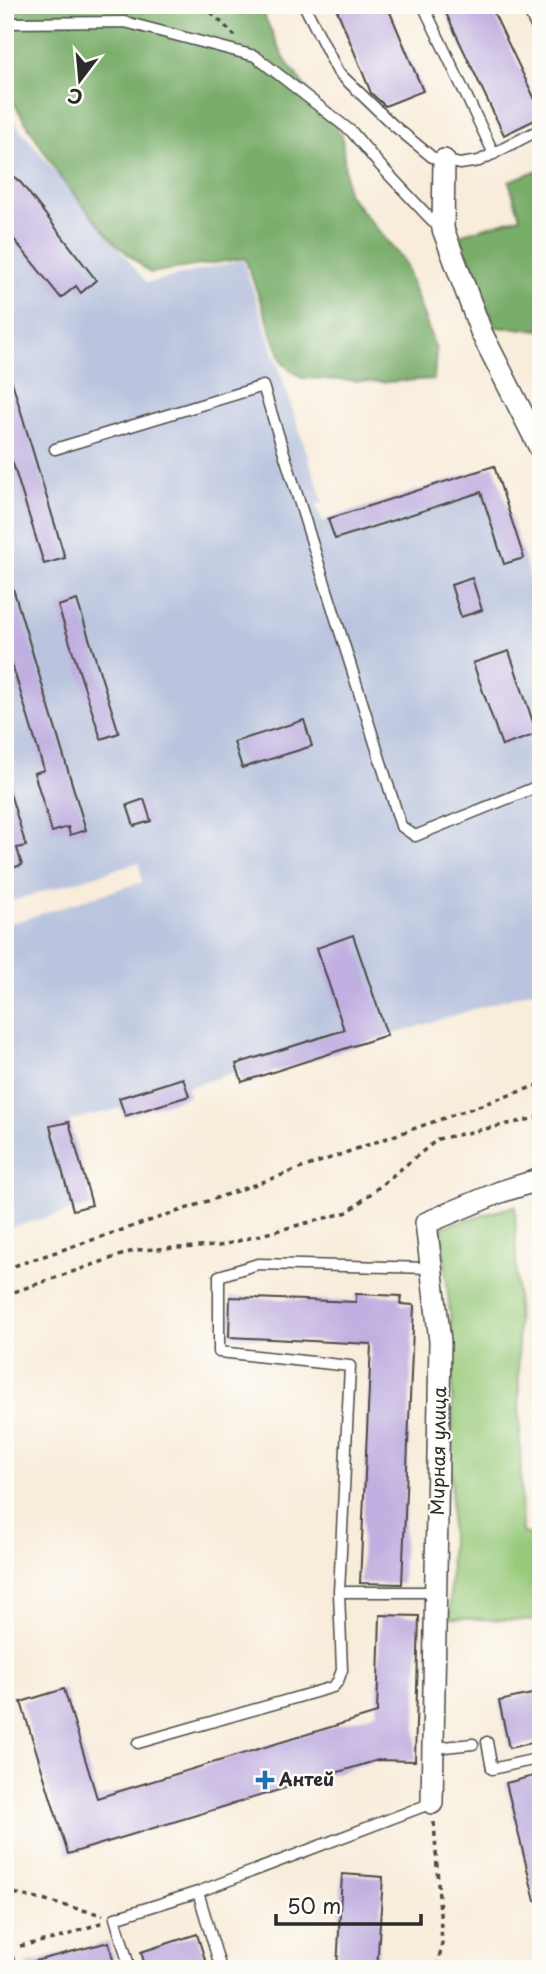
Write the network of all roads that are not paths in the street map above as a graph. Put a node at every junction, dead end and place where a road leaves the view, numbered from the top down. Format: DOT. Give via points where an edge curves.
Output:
graph roads {
  1 [pos="304,5"];
  2 [pos="423,5"];
  3 [pos="526,5"];
  4 [pos="5,23"];
  5 [pos="541,37"];
  6 [pos="541,129"];
  7 [pos="494,154"];
  8 [pos="444,160"];
  9 [pos="445,234"];
  10 [pos="55,449"];
  11 [pos="541,450"];
  12 [pos="541,785"];
  13 [pos="541,1179"];
  14 [pos="432,1268"];
  15 [pos="339,1592"];
  16 [pos="437,1592"];
  17 [pos="487,1742"];
  18 [pos="138,1743"];
  19 [pos="473,1744"];
  20 [pos="435,1748"];
  21 [pos="541,1758"];
  22 [pos="432,1803"];
  23 [pos="198,1892"];
  24 [pos="5,1949"];
  25 [pos="11,1969"];
  26 [pos="130,1969"];
  27 [pos="221,1969"];
  1 -- 8 [label="lane" via="338,72 392,124 432,157"];
  2 -- 7 [label="lane"];
  3 -- 5 [label="lane"];
  4 -- 9 [label="lane" via="125,22 255,56 352,132"];
  6 -- 7 [label="lane"];
  7 -- 8 [label="lane" via="460,164"];
  8 -- 9 [label="street"];
  9 -- 11 [label="street" via="482,334"];
  10 -- 12 [label="lane" via="263,386 401,826 415,836"];
  13 -- 14 [label="street, Мирная улица" via="426,1223"];
  14 -- 15 [label="lane" via="258,1264 219,1276 219,1352 350,1366"];
  14 -- 16 [label="street, Мирная улица" via="440,1341"];
  15 -- 16 [label="lane"];
  15 -- 18 [label="lane" via="342,1670 333,1687"];
  16 -- 20 [label="street, Мирная улица"];
  17 -- 21 [label="lane" via="492,1769"];
  19 -- 20 [label="lane"];
  20 -- 22 [label="street, Мирная улица"];
  22 -- 23 [label="lane"];
  23 -- 26 [label="lane" via="115,1918"];
  23 -- 27 [label="lane"];
  24 -- 25 [label="lane"];
}
